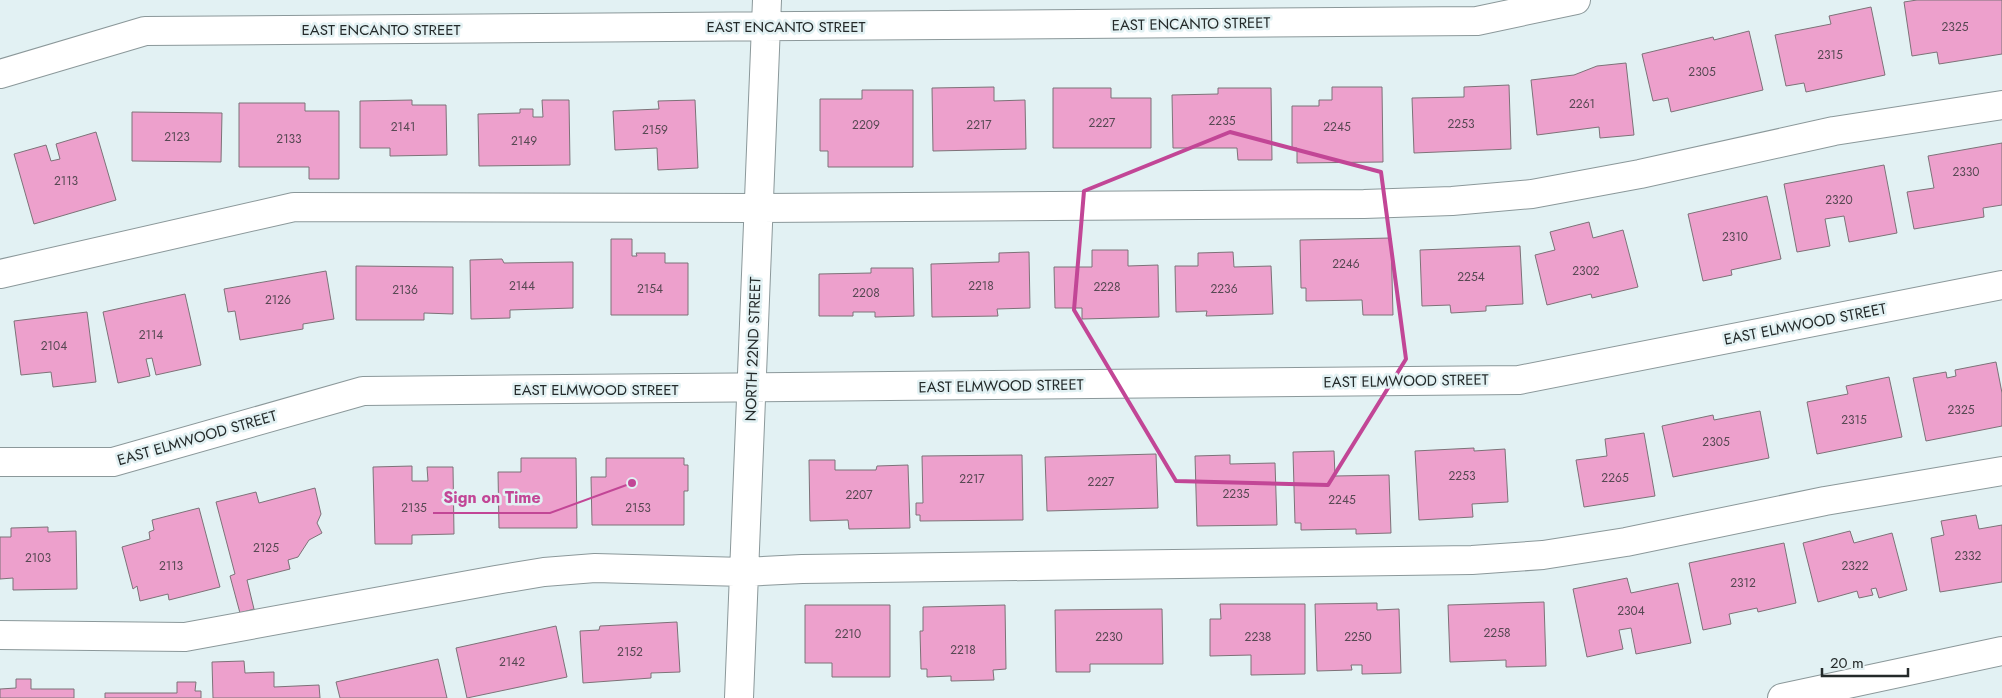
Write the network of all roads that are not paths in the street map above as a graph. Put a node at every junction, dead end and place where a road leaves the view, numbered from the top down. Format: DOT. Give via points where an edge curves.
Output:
graph roads {
  1 [pos="767,0"];
  2 [pos="1576,0"];
  3 [pos="766,28"];
  4 [pos="0,74"];
  5 [pos="2002,105"];
  6 [pos="758,208"];
  7 [pos="0,274"];
  8 [pos="2002,285"];
  9 [pos="751,388"];
  10 [pos="0,462"];
  11 [pos="2002,471"];
  12 [pos="744,572"];
  13 [pos="0,635"];
  14 [pos="2002,651"];
  15 [pos="739,698"];
  16 [pos="1782,698"];
  1 -- 3 [label="street, NORTH 22ND STREET"];
  2 -- 3 [label="street, EAST ENCANTO STREET" via="1478,21"];
  3 -- 4 [label="street, EAST ENCANTO STREET" via="145,31"];
  3 -- 6 [label="street, NORTH 22ND STREET"];
  5 -- 6 [label="street" via="1834,131 1532,194 1452,201"];
  6 -- 7 [label="street" via="294,207"];
  6 -- 9 [label="street, NORTH 22ND STREET"];
  8 -- 9 [label="street, EAST ELMWOOD STREET" via="1518,380"];
  9 -- 10 [label="street, EAST ELMWOOD STREET" via="363,391 113,462"];
  9 -- 12 [label="street, NORTH 22ND STREET"];
  11 -- 12 [label="street" via="1544,555 1472,560"];
  12 -- 13 [label="street" via="595,568 544,572 185,638"];
  12 -- 15 [label="street, NORTH 22ND STREET"];
  14 -- 16 [label="street"];
}
